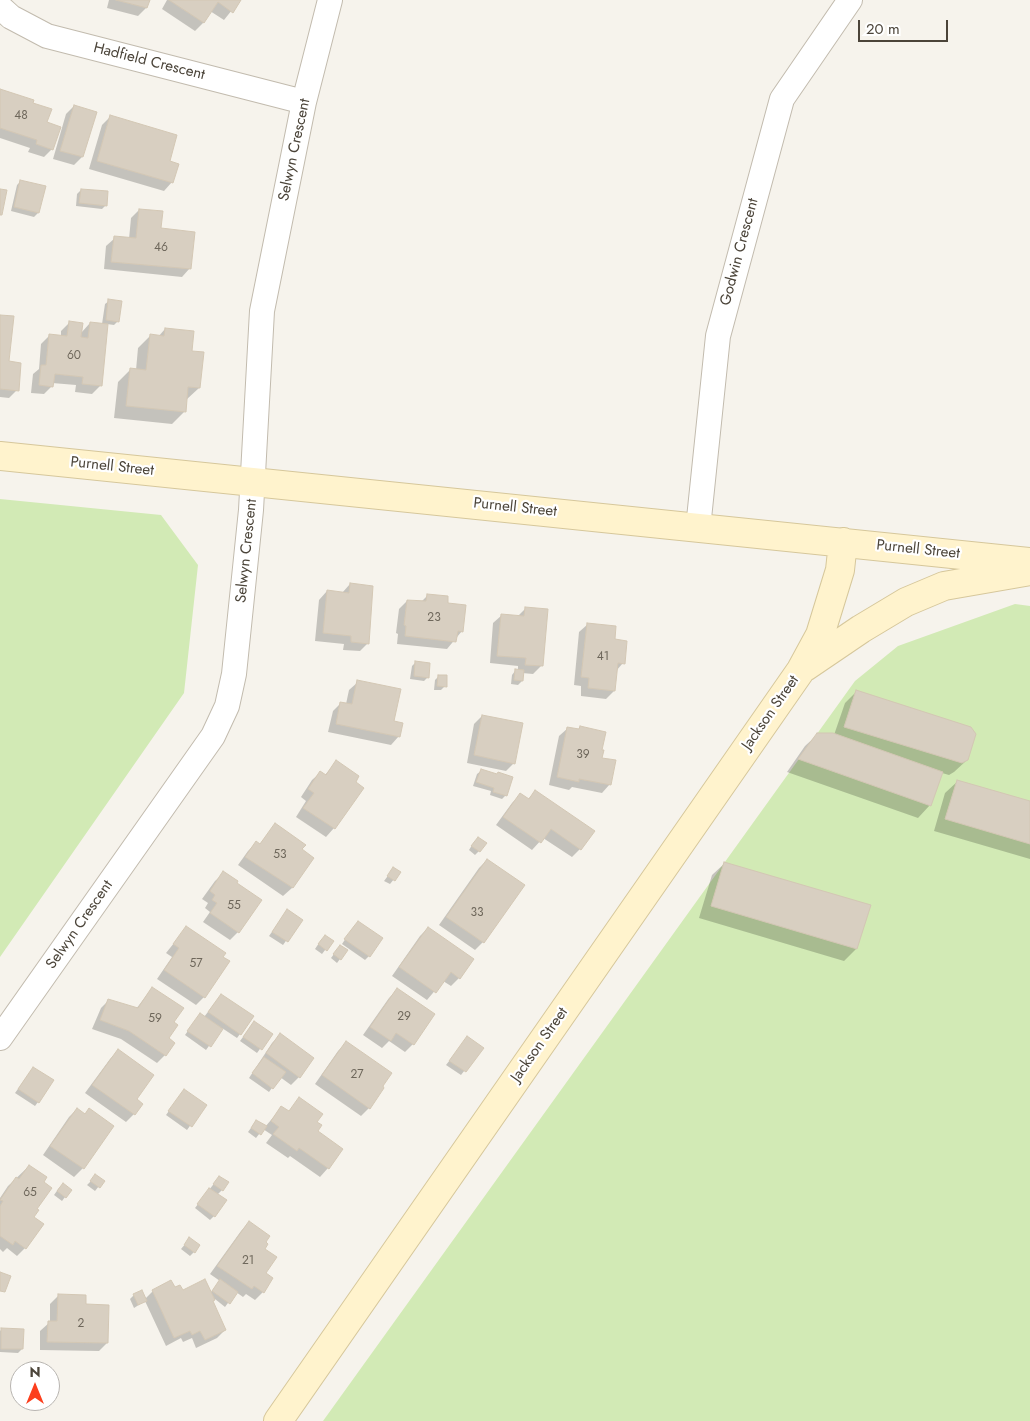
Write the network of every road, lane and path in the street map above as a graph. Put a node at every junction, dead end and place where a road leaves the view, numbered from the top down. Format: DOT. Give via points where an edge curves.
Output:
graph roads {
  1 [pos="330,0"];
  2 [pos="850,0"];
  3 [pos="0,8"];
  4 [pos="304,102"];
  5 [pos="0,456"];
  6 [pos="253,481"];
  7 [pos="698,528"];
  8 [pos="843,542"];
  9 [pos="1030,562"];
  10 [pos="1030,570"];
  11 [pos="801,670"];
  12 [pos="0,1038"];
  13 [pos="278,1421"];
  1 -- 4 [label="street, Selwyn Crescent"];
  2 -- 7 [label="street, Godwin Crescent" via="782,99 718,336"];
  3 -- 4 [label="street, Hadfield Crescent" via="47,36"];
  4 -- 6 [label="street, Selwyn Crescent" via="262,311"];
  5 -- 6 [label="street, Purnell Street"];
  6 -- 7 [label="street, Purnell Street"];
  6 -- 12 [label="street, Selwyn Crescent" via="234,674 227,706 213,736"];
  7 -- 8 [label="street, Purnell Street"];
  8 -- 9 [label="street, Purnell Street"];
  8 -- 11 [label="street, Jackson Street" via="840,570 820,635"];
  10 -- 11 [label="street, Jackson Street" via="944,586 906,602"];
  11 -- 13 [label="street, Jackson Street"];
}
